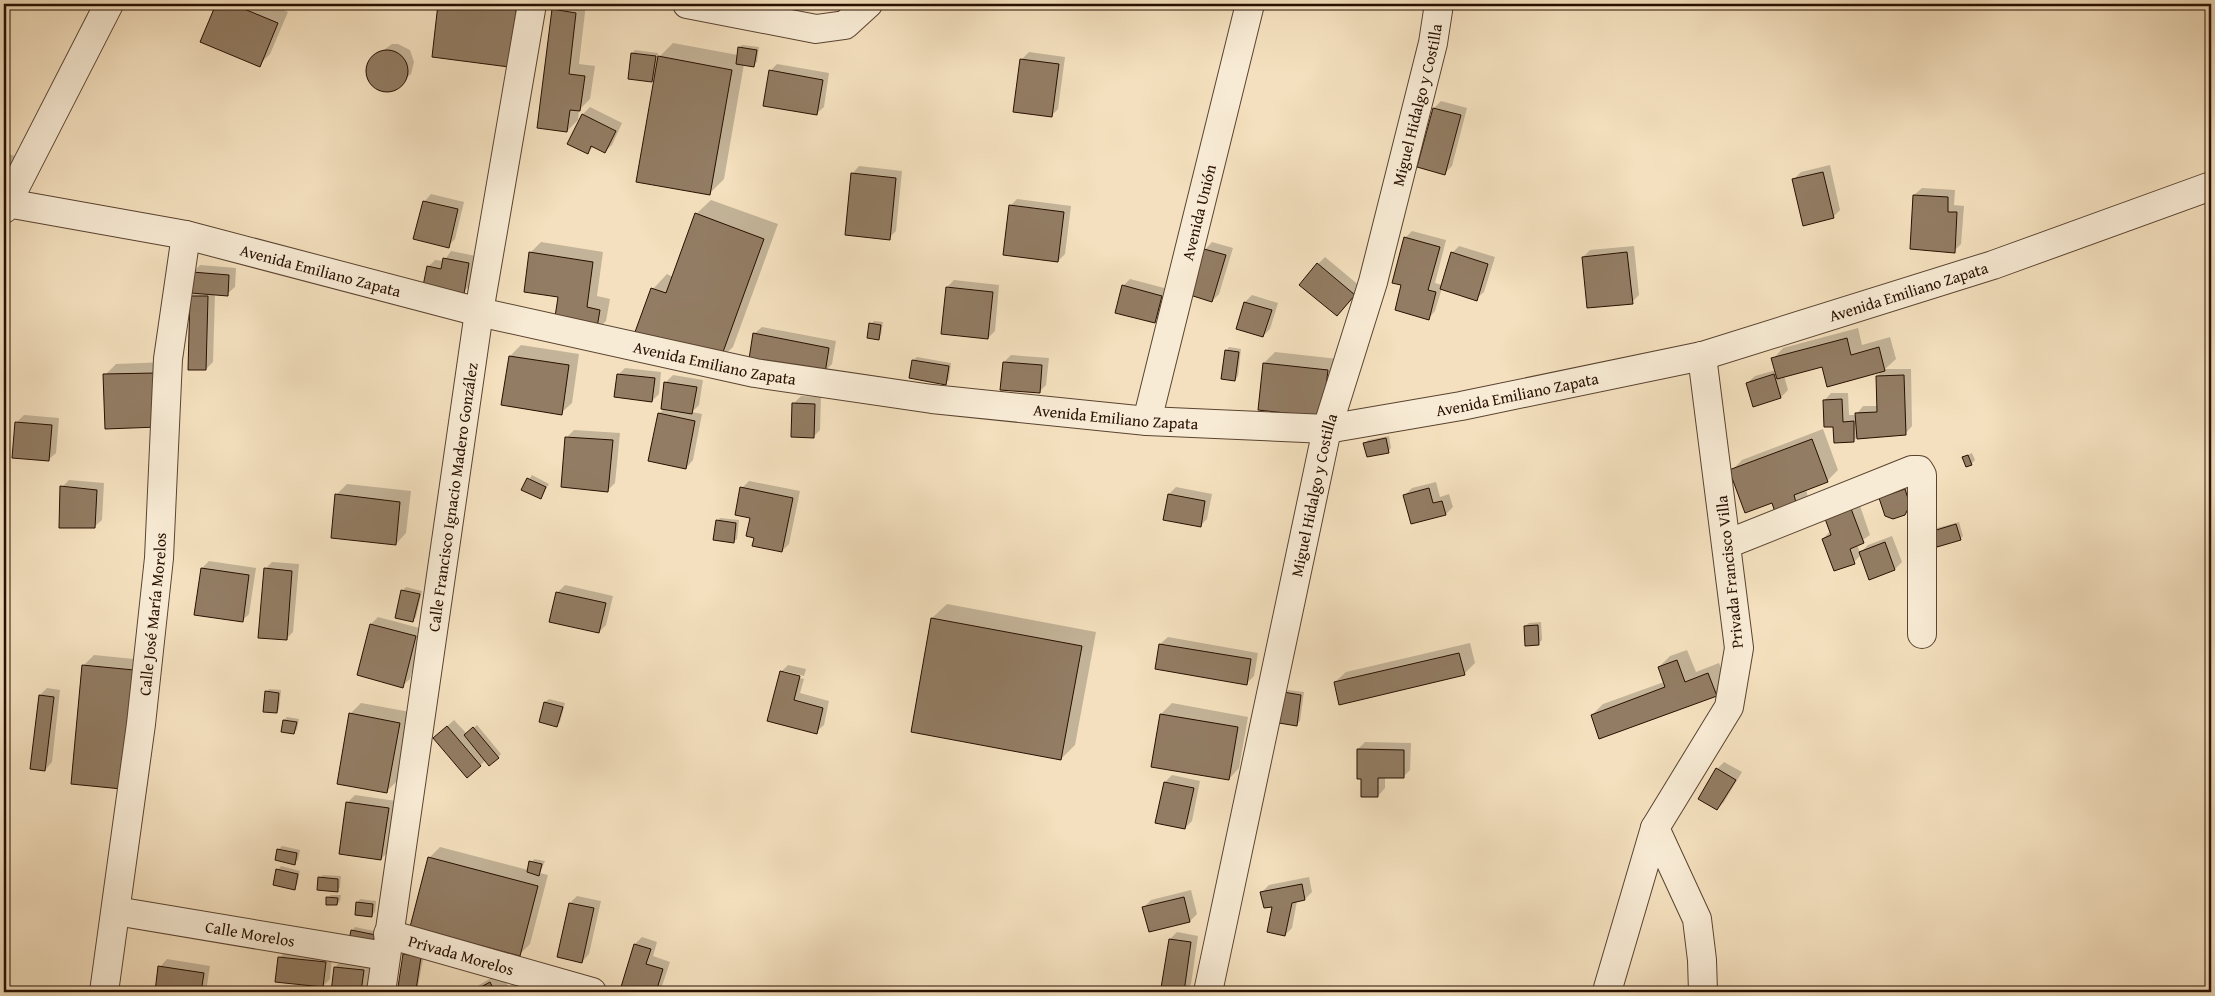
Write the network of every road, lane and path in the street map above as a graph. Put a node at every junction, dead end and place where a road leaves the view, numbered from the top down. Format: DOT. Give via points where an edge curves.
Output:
graph roads {
  1 [pos="108,4"];
  2 [pos="532,4"];
  3 [pos="687,4"];
  4 [pos="868,4"];
  5 [pos="1250,4"];
  6 [pos="1438,4"];
  7 [pos="2211,186"];
  8 [pos="5,206"];
  9 [pos="186,235"];
  10 [pos="479,312"];
  11 [pos="1702,356"];
  12 [pos="1147,421"];
  13 [pos="1327,429"];
  14 [pos="1727,544"];
  15 [pos="1922,634"];
  16 [pos="1655,828"];
  17 [pos="116,911"];
  18 [pos="386,945"];
  19 [pos="1608,988"];
  20 [pos="104,992"];
  21 [pos="381,992"];
  22 [pos="592,992"];
  23 [pos="1208,992"];
  24 [pos="1704,992"];
  1 -- 8 [label="street"];
  2 -- 10 [label="street, Calle Francisco Ignacio Madero González"];
  3 -- 4 [label="street" via="816,29 846,25"];
  5 -- 12 [label="street, Avenida Unión"];
  6 -- 13 [label="street, Miguel Hidalgo y Costilla" via="1433,43 1373,282"];
  7 -- 11 [label="street, Avenida Emiliano Zapata" via="1993,266"];
  8 -- 9 [label="street, Avenida Emiliano Zapata"];
  9 -- 10 [label="street, Avenida Emiliano Zapata"];
  9 -- 17 [label="street, Calle José María Morelos" via="168,359 159,558 142,724"];
  10 -- 12 [label="street, Avenida Emiliano Zapata" via="755,373 932,399"];
  10 -- 18 [label="street, Calle Francisco Ignacio Madero González"];
  11 -- 13 [label="street, Avenida Emiliano Zapata" via="1461,406"];
  11 -- 14 [label="street, Privada Francisco Villa"];
  12 -- 13 [label="street, Avenida Emiliano Zapata"];
  13 -- 23 [label="street, Miguel Hidalgo y Costilla"];
  14 -- 15 [label="street" via="1912,470 1919,470 1922,475"];
  14 -- 16 [label="street, Privada Francisco Villa" via="1739,648 1729,707"];
  16 -- 19 [label="street, Privada Francisco Villa"];
  16 -- 24 [label="street" via="1697,919"];
  17 -- 18 [label="street, Calle Morelos"];
  17 -- 20 [label="street, Calle José María Morelos"];
  18 -- 21 [label="street, Calle Francisco Ignacio Madero González"];
  18 -- 22 [label="street, Privada Morelos"];
}
